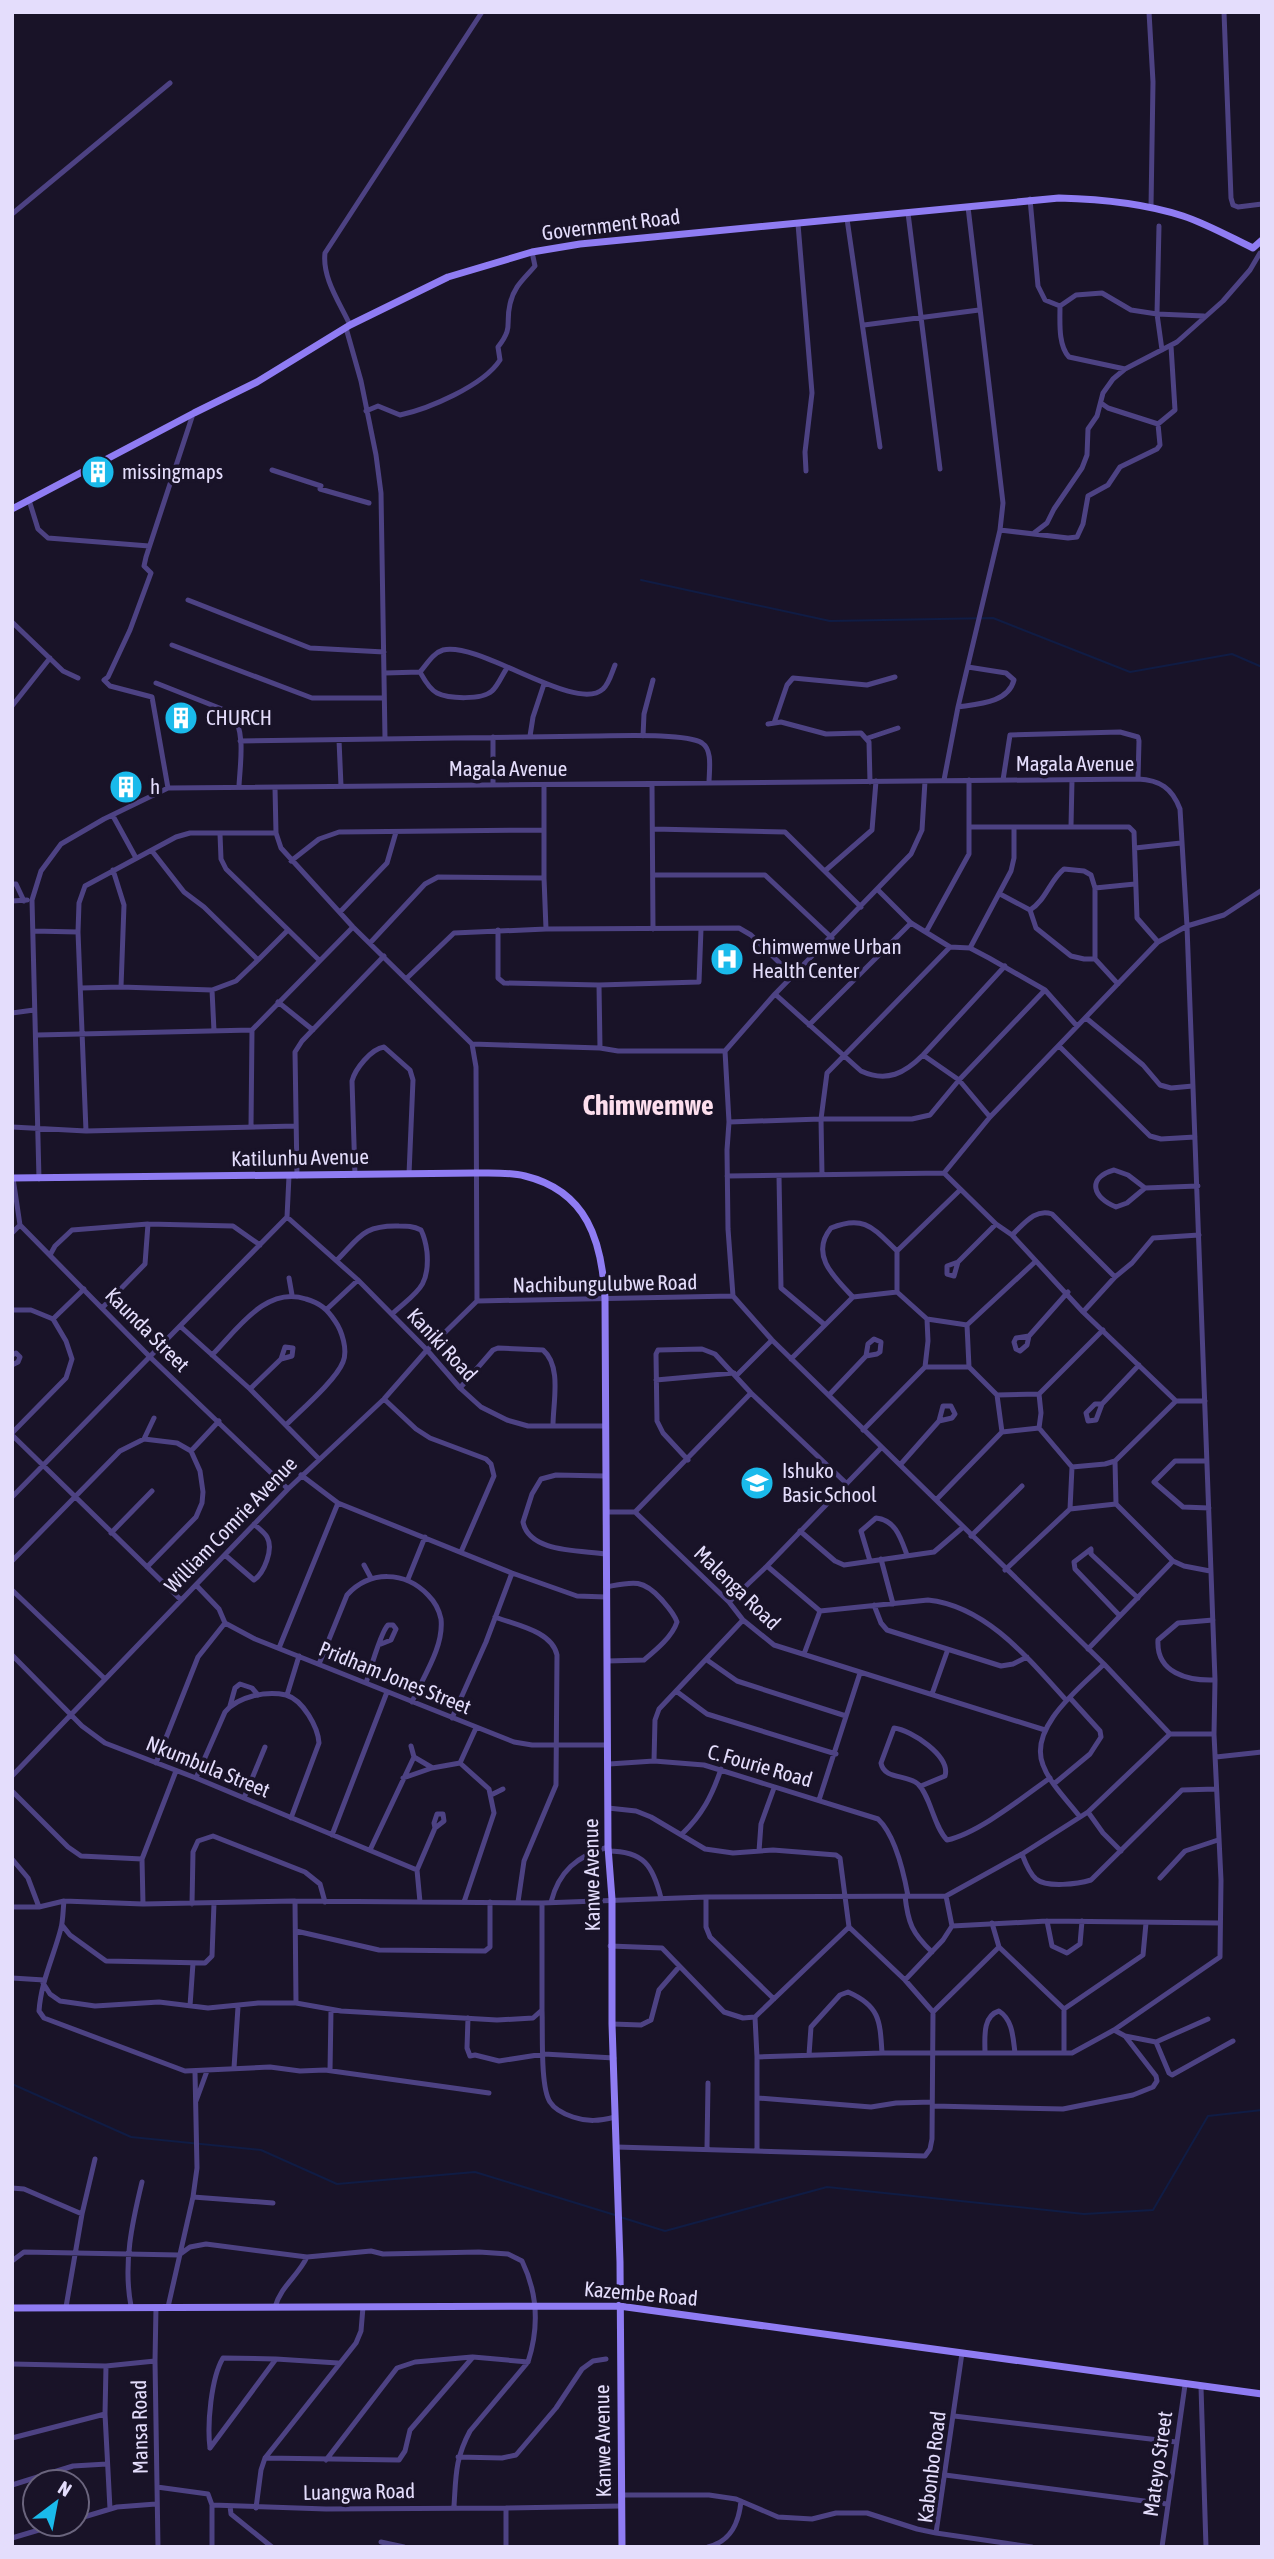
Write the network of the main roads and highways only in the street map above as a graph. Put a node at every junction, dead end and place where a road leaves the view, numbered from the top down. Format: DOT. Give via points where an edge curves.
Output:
graph roads {
  1 [pos="1262,240"];
  2 [pos="1258,252"];
  3 [pos="12,509"];
  4 [pos="13,1178"];
  5 [pos="579,1207"];
  6 [pos="619,2306"];
  7 [pos="12,2308"];
  8 [pos="1262,2394"];
  9 [pos="622,2547"];
  1 -- 2 [label="main road"];
  2 -- 3 [label="main road, Government Road" via="1197,222 1151,207 1091,199 1030,200 532,252 448,277 348,326 257,382"];
  4 -- 5 [label="main road, Katilunhu Avenue" via="523,1175 554,1186"];
  5 -- 6 [label="main road, Kanwe Avenue" via="601,1254 605,1298 608,1849"];
  6 -- 7 [label="main road, Kazembe Road"];
  6 -- 8 [label="main road, Kazembe Road"];
  6 -- 9 [label="main road, Kanwe Avenue"];
}
